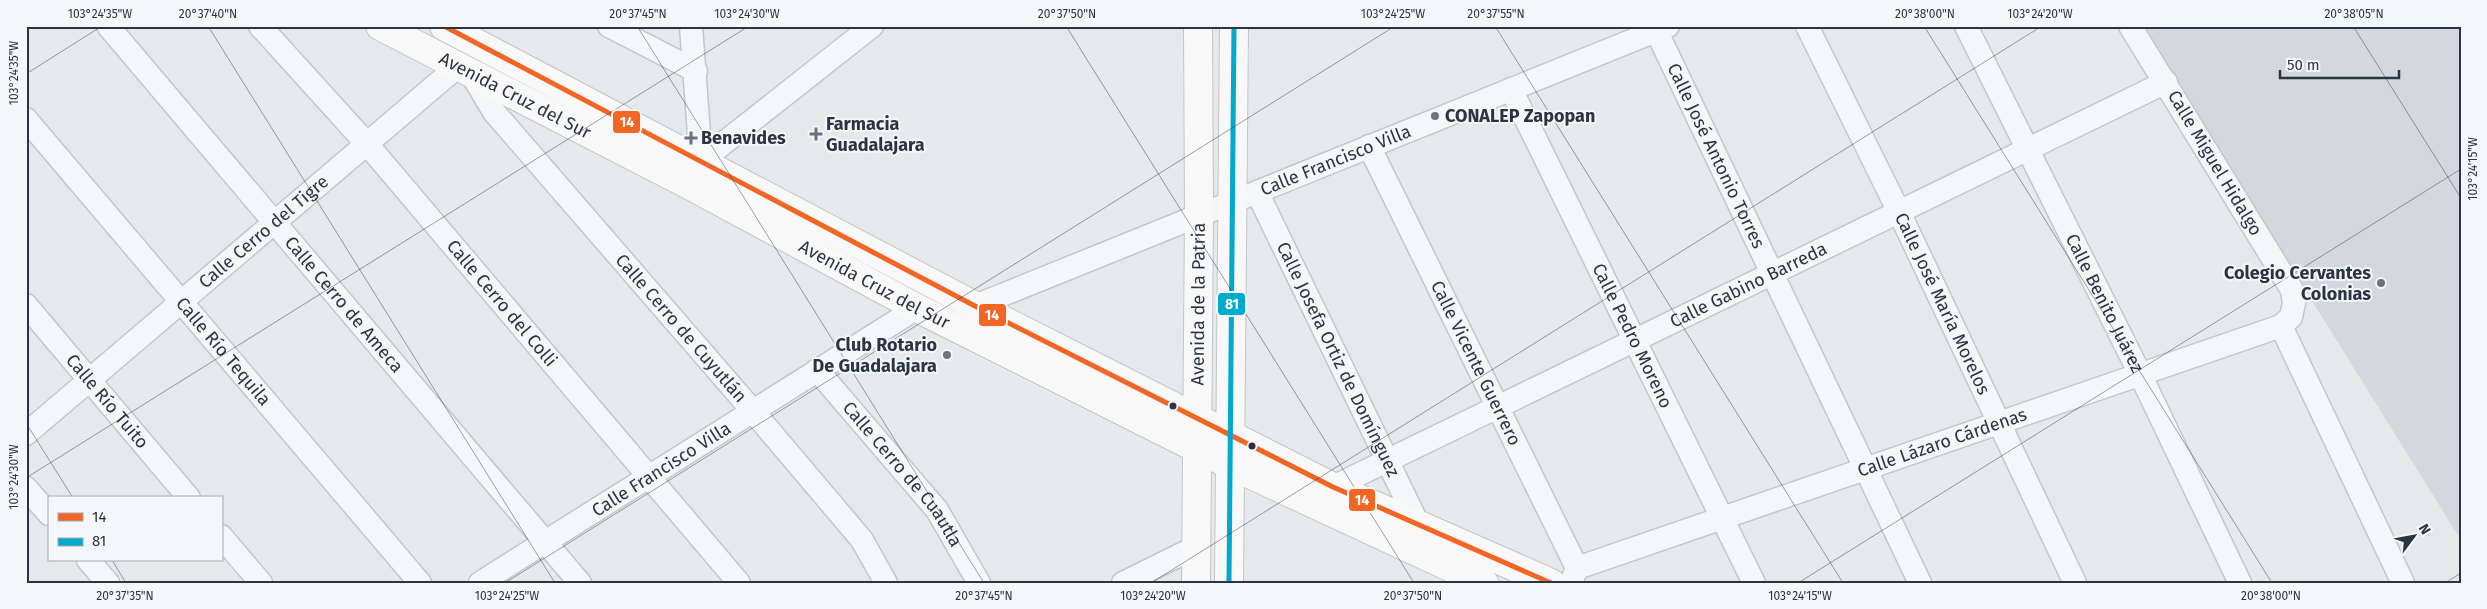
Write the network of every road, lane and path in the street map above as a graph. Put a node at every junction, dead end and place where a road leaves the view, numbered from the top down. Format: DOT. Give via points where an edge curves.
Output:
graph roads {
  1 [pos="108,26"];
  2 [pos="260,26"];
  3 [pos="380,26"];
  4 [pos="444,26"];
  5 [pos="608,26"];
  6 [pos="691,26"];
  7 [pos="872,26"];
  8 [pos="1198,26"];
  9 [pos="1234,26"];
  10 [pos="1807,26"];
  11 [pos="1966,26"];
  12 [pos="2130,26"];
  13 [pos="1659,28"];
  14 [pos="465,71"];
  15 [pos="696,71"];
  16 [pos="2166,82"];
  17 [pos="1511,89"];
  18 [pos="26,119"];
  19 [pos="367,144"];
  20 [pos="1369,146"];
  21 [pos="2028,150"];
  22 [pos="701,161"];
  23 [pos="691,186"];
  24 [pos="1246,197"];
  25 [pos="1899,212"];
  26 [pos="1199,214"];
  27 [pos="274,223"];
  28 [pos="1772,274"];
  29 [pos="182,302"];
  30 [pos="26,305"];
  31 [pos="975,306"];
  32 [pos="917,308"];
  33 [pos="2281,326"];
  34 [pos="1635,341"];
  35 [pos="817,370"];
  36 [pos="2140,374"];
  37 [pos="90,380"];
  38 [pos="1498,407"];
  39 [pos="752,410"];
  40 [pos="1198,419"];
  41 [pos="1998,423"];
  42 [pos="26,434"];
  43 [pos="1230,435"];
  44 [pos="1198,449"];
  45 [pos="1387,461"];
  46 [pos="1230,465"];
  47 [pos="1865,468"];
  48 [pos="650,477"];
  49 [pos="1333,487"];
  50 [pos="26,488"];
  51 [pos="187,496"];
  52 [pos="48,513"];
  53 [pos="1722,517"];
  54 [pos="1419,526"];
  55 [pos="222,537"];
  56 [pos="545,543"];
  57 [pos="1196,547"];
  58 [pos="90,562"];
  59 [pos="1574,575"];
  60 [pos="108,583"];
  61 [pos="261,583"];
  62 [pos="420,583"];
  63 [pos="480,583"];
  64 [pos="580,583"];
  65 [pos="739,583"];
  66 [pos="886,583"];
  67 [pos="979,583"];
  68 [pos="1123,583"];
  69 [pos="1196,583"];
  70 [pos="1229,583"];
  71 [pos="1484,583"];
  72 [pos="1551,583"];
  73 [pos="1754,583"];
  74 [pos="1920,583"];
  75 [pos="2074,583"];
  76 [pos="2240,583"];
  77 [pos="2402,583"];
  1 -- 27 [label="street, Calle Cerro de Ameca"];
  2 -- 19 [label="street, Calle Cerro del Colli"];
  3 -- 14 [label="main road, Avenida Cruz del Sur"];
  4 -- 22 [label="main road, Avenida Cruz del Sur"];
  5 -- 15 [label="street"];
  6 -- 15 [label="street"];
  7 -- 22 [label="street"];
  8 -- 26 [label="main road, Avenida de la Patria"];
  9 -- 24 [label="main road, Avenida de la Patria"];
  10 -- 25 [label="street, Calle José María Morelos"];
  11 -- 21 [label="street, Calle Benito Juárez"];
  12 -- 16 [label="street, Calle Miguel Hidalgo"];
  13 -- 17 [label="street, Calle Francisco Villa"];
  13 -- 28 [label="street, Calle José Antonio Torres"];
  14 -- 19 [label="street, Calle Cerro del Tigre"];
  14 -- 23 [label="main road, Avenida Cruz del Sur"];
  14 -- 39 [label="street, Calle Cerro de Cuyutlán" via="494,112"];
  15 -- 22 [label="street"];
  16 -- 21 [label="street, Calle Gabino Barreda"];
  16 -- 33 [label="street, Calle Miguel Hidalgo" via="2292,290 2292,317"];
  17 -- 20 [label="street, Calle Francisco Villa"];
  17 -- 34 [label="street, Calle Pedro Moreno"];
  18 -- 29 [label="street, Calle Río Tequila"];
  19 -- 27 [label="street, Calle Cerro del Tigre"];
  19 -- 48 [label="street, Calle Cerro del Colli"];
  20 -- 24 [label="street, Calle Francisco Villa"];
  20 -- 38 [label="street, Calle Vicente Guerrero"];
  21 -- 25 [label="street, Calle Gabino Barreda"];
  21 -- 36 [label="street, Calle Benito Juárez"];
  22 -- 23 [label="street"];
  22 -- 31 [label="main road, Avenida Cruz del Sur"];
  23 -- 32 [label="main road, Avenida Cruz del Sur"];
  24 -- 26 [label="street, Calle Francisco Villa"];
  24 -- 43 [label="main road, Avenida de la Patria"];
  24 -- 45 [label="street, Calle Josefa Ortiz de Domínguez"];
  25 -- 28 [label="street, Calle Gabino Barreda"];
  25 -- 41 [label="street, Calle José María Morelos"];
  26 -- 31 [label="street, Calle Francisco Villa"];
  26 -- 40 [label="main road, Avenida de la Patria"];
  27 -- 29 [label="street, Calle Cerro del Tigre"];
  27 -- 56 [label="street, Calle Cerro de Ameca"];
  28 -- 34 [label="street, Calle Gabino Barreda"];
  28 -- 47 [label="street, Calle José Antonio Torres"];
  29 -- 37 [label="street, Calle Cerro del Tigre"];
  29 -- 62 [label="street, Calle Río Tequila"];
  30 -- 37 [label="street, Calle Río Tuito"];
  31 -- 40 [label="main road, Avenida Cruz del Sur"];
  32 -- 35 [label="street, Calle Francisco Villa"];
  32 -- 44 [label="main road, Avenida Cruz del Sur"];
  33 -- 36 [label="street, Calle Lázaro Cárdenas"];
  33 -- 77 [label="street"];
  34 -- 38 [label="street, Calle Gabino Barreda"];
  34 -- 53 [label="street, Calle Pedro Moreno"];
  35 -- 39 [label="street, Calle Francisco Villa"];
  35 -- 67 [label="street, Calle Cerro de Cuautla" via="938,510"];
  36 -- 41 [label="street, Calle Lázaro Cárdenas"];
  36 -- 76 [label="street, Calle Benito Juárez"];
  37 -- 42 [label="street, Calle Cerro del Tigre"];
  37 -- 51 [label="street, Calle Río Tuito"];
  38 -- 45 [label="street, Calle Gabino Barreda"];
  38 -- 59 [label="street, Calle Vicente Guerrero"];
  39 -- 48 [label="street, Calle Francisco Villa"];
  39 -- 66 [label="street, Calle Cerro de Cuyutlán" via="862,540"];
  40 -- 43 [label="main road, Avenida Cruz del Sur"];
  40 -- 44 [label="main road, Avenida de la Patria"];
  41 -- 47 [label="street, Calle Lázaro Cárdenas"];
  41 -- 75 [label="street, Calle José María Morelos"];
  43 -- 46 [label="main road, Avenida de la Patria"];
  43 -- 49 [label="main road, Avenida Cruz del Sur"];
  44 -- 46 [label="main road, Avenida Cruz del Sur"];
  44 -- 57 [label="main road, Avenida de la Patria"];
  45 -- 49 [label="street, Calle Gabino Barreda"];
  45 -- 54 [label="street, Calle Josefa Ortiz de Domínguez"];
  46 -- 70 [label="main road, Avenida de la Patria"];
  46 -- 71 [label="main road, Avenida Cruz del Sur"];
  47 -- 53 [label="street, Calle Lázaro Cárdenas"];
  47 -- 74 [label="street, Calle José Antonio Torres"];
  48 -- 56 [label="street, Calle Francisco Villa"];
  48 -- 65 [label="street, Calle Cerro del Colli"];
  49 -- 54 [label="main road, Avenida Cruz del Sur"];
  50 -- 52 [label="street"];
  53 -- 59 [label="street, Calle Lázaro Cárdenas"];
  53 -- 73 [label="street, Calle Pedro Moreno"];
  54 -- 72 [label="main road, Avenida Cruz del Sur"];
  55 -- 61 [label="street"];
  56 -- 63 [label="street, Calle Francisco Villa"];
  56 -- 64 [label="street, Calle Cerro de Ameca"];
  57 -- 68 [label="street"];
  57 -- 69 [label="main road, Avenida de la Patria"];
  58 -- 60 [label="street"];
}
